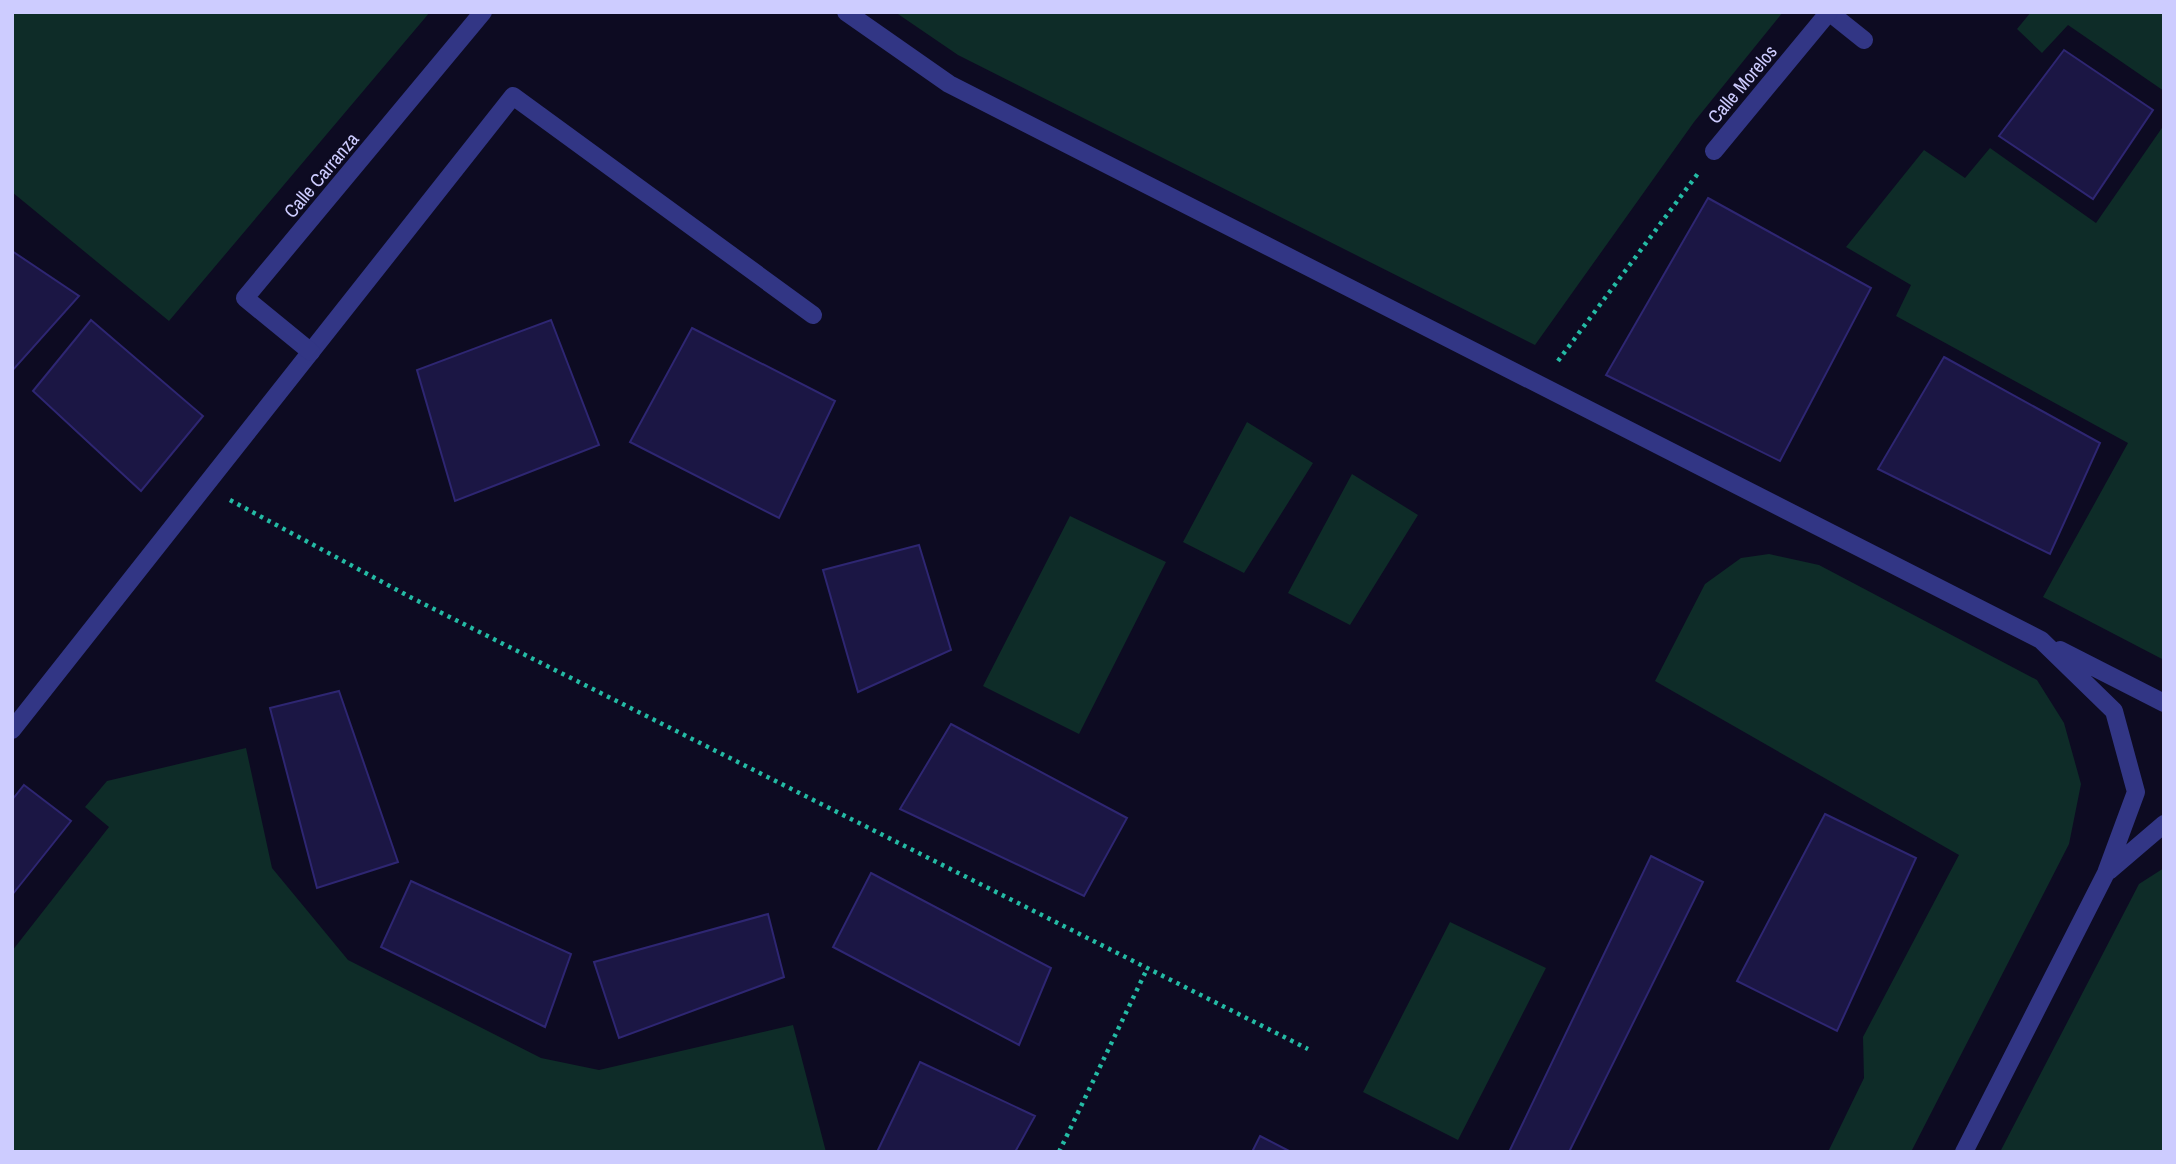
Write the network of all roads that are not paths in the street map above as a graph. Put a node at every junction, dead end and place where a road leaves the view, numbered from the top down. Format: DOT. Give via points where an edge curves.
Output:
graph roads {
  1 [pos="483,12"];
  2 [pos="846,12"];
  3 [pos="1829,12"];
  4 [pos="1864,40"];
  5 [pos="1714,151"];
  6 [pos="813,315"];
  7 [pos="311,352"];
  8 [pos="2041,640"];
  9 [pos="2164,704"];
  10 [pos="12,730"];
  11 [pos="2164,824"];
  12 [pos="2106,873"];
  13 [pos="1964,1152"];
  1 -- 7 [label="street, Calle Carranza" via="245,298"];
  2 -- 8 [label="street" via="949,84"];
  3 -- 4 [label="street"];
  3 -- 5 [label="street, Calle Morelos"];
  6 -- 7 [label="street" via="513,96"];
  7 -- 10 [label="street"];
  8 -- 9 [label="street"];
  8 -- 12 [label="street" via="2114,711 2136,792"];
  11 -- 12 [label="street"];
  12 -- 13 [label="street"];
}
